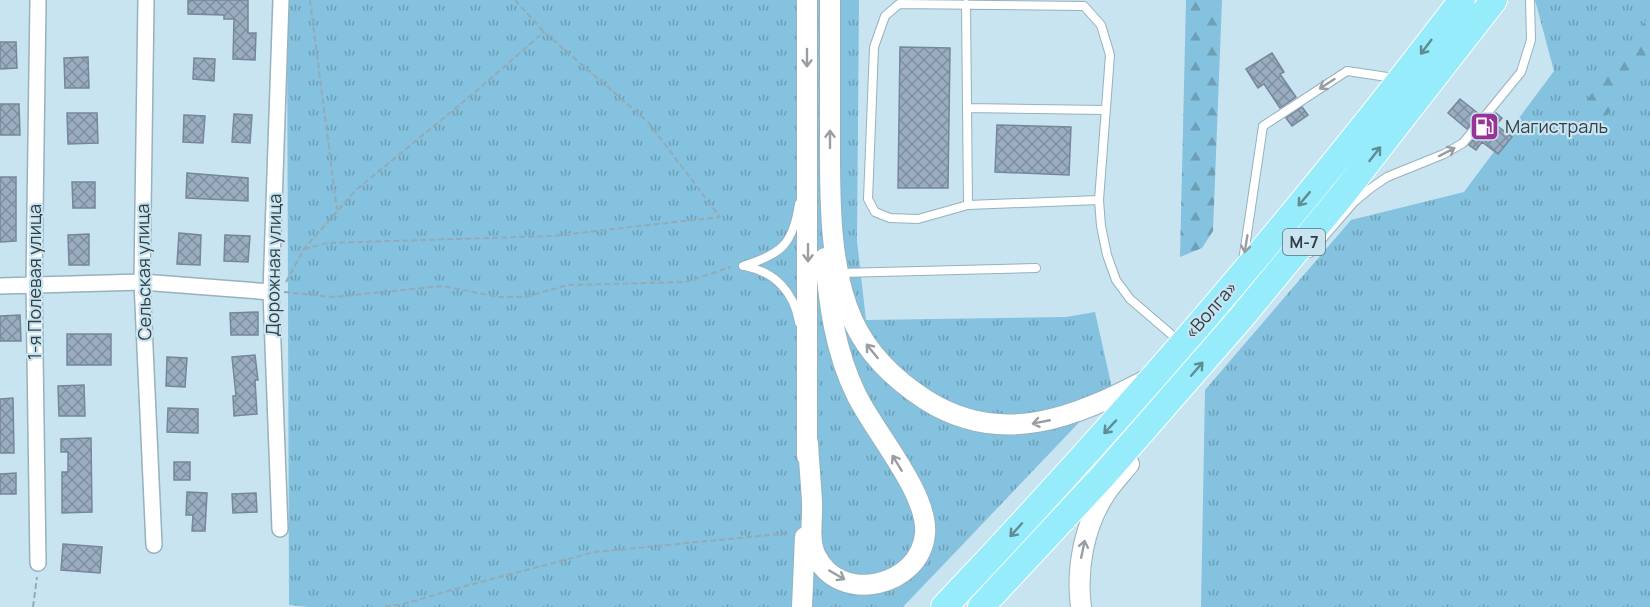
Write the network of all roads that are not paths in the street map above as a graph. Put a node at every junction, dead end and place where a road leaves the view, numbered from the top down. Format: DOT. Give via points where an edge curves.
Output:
graph roads {
  1 [pos="38,0"];
  2 [pos="146,0"];
  3 [pos="281,0"];
  4 [pos="807,0"];
  5 [pos="830,0"];
  6 [pos="1462,0"];
  7 [pos="1494,0"];
  8 [pos="1530,0"];
  9 [pos="966,4"];
  10 [pos="1402,79"];
  11 [pos="968,108"];
  12 [pos="1105,110"];
  13 [pos="808,137"];
  14 [pos="830,198"];
  15 [pos="1099,200"];
  16 [pos="968,205"];
  17 [pos="1301,262"];
  18 [pos="1036,268"];
  19 [pos="1293,270"];
  20 [pos="839,273"];
  21 [pos="1241,275"];
  22 [pos="142,282"];
  23 [pos="34,285"];
  24 [pos="0,286"];
  25 [pos="271,292"];
  26 [pos="1241,318"];
  27 [pos="1182,344"];
  28 [pos="808,373"];
  29 [pos="1153,376"];
  30 [pos="1178,391"];
  31 [pos="808,443"];
  32 [pos="280,529"];
  33 [pos="154,545"];
  34 [pos="38,563"];
  35 [pos="802,607"];
  36 [pos="944,607"];
  37 [pos="981,607"];
  38 [pos="1081,607"];
  1 -- 23 [label="street, 1-я Полевая улица"];
  2 -- 22 [label="street, Сельская улица"];
  3 -- 25 [label="street, Дорожная улица"];
  4 -- 13 [label="street, one-way"];
  14 -- 5 [label="street, one-way"];
  6 -- 10 [label="highway, «Волга» / М-7, one-way"];
  26 -- 7 [label="highway, «Волга» / М-7, one-way"];
  17 -- 8 [label="lane, one-way" via="1371,188 1463,143 1521,72 1531,40"];
  9 -- 11 [label="lane"];
  9 -- 12 [label="lane" via="1084,6 1101,25 1110,55"];
  9 -- 16 [label="lane" via="899,4 885,15 874,47 868,199 875,212 890,218 918,219"];
  10 -- 21 [label="highway, «Волга» / М-7, one-way"];
  10 -- 21 [label="lane, one-way" via="1347,71 1263,126"];
  11 -- 12 [label="lane"];
  11 -- 16 [label="lane"];
  12 -- 15 [label="lane"];
  13 -- 28 [label="street, one-way"];
  13 -- 28 [label="lane" via="792,236 776,254 743,266 770,275 791,296"];
  14 -- 20 [label="street"];
  31 -- 14 [label="street, one-way" via="816,556 838,578 854,584 873,585 903,574 920,551 925,518 918,498 856,396 839,349 828,302 824,247"];
  15 -- 16 [label="lane"];
  15 -- 27 [label="lane" via="1101,226 1116,280 1130,299"];
  18 -- 20 [label="lane"];
  19 -- 26 [label="lane"];
  29 -- 20 [label="street, one-way" via="1054,419 1008,425 964,418 941,409 890,373 853,322"];
  21 -- 27 [label="highway, «Волга» / М-7"];
  22 -- 23 [label="street"];
  22 -- 25 [label="street"];
  22 -- 33 [label="street, Сельская улица"];
  23 -- 24 [label="street"];
  23 -- 34 [label="street, 1-я Полевая улица"];
  25 -- 32 [label="street, Дорожная улица"];
  30 -- 26 [label="highway, «Волга» / М-7, one-way"];
  27 -- 29 [label="highway, «Волга» / М-7"];
  28 -- 31 [label="street"];
  29 -- 36 [label="highway, «Волга» / М-7, one-way"];
  30 -- 37 [label="highway, «Волга» / М-7"];
  38 -- 30 [label="street, one-way" via="1081,559 1096,509 1146,443"];
  31 -- 35 [label="street"];
}
